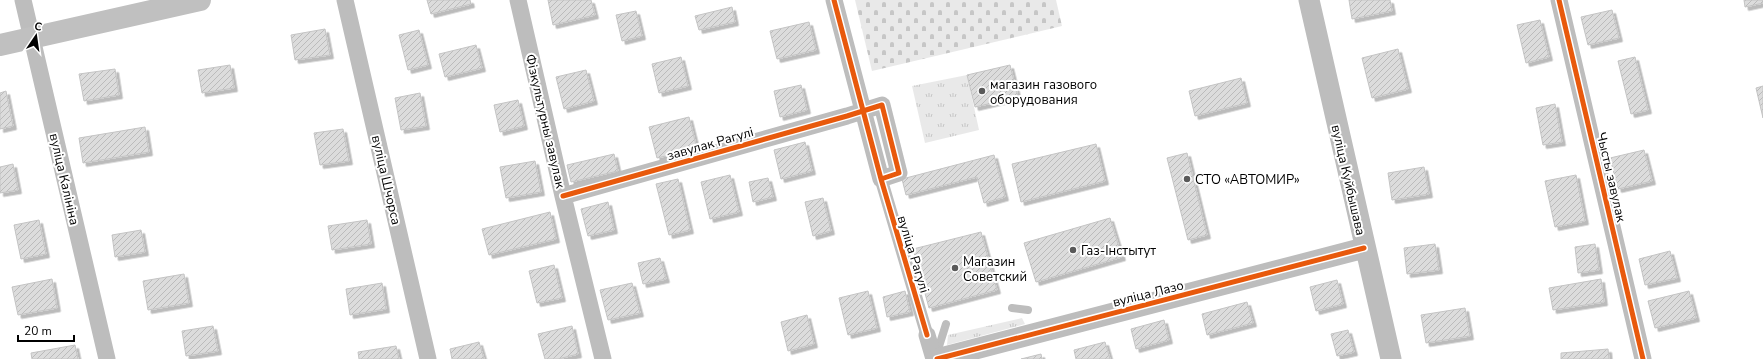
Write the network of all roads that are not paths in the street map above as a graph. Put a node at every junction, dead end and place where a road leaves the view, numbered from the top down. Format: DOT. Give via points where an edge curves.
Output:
graph roads {
  1 [pos="23,0"];
  2 [pos="200,0"];
  3 [pos="345,0"];
  4 [pos="518,0"];
  5 [pos="834,0"];
  6 [pos="1309,0"];
  7 [pos="1559,0"];
  8 [pos="32,38"];
  9 [pos="0,46"];
  10 [pos="863,110"];
  11 [pos="881,179"];
  12 [pos="563,196"];
  13 [pos="1364,248"];
  14 [pos="1012,308"];
  15 [pos="1028,310"];
  16 [pos="946,324"];
  17 [pos="927,335"];
  18 [pos="107,359"];
  19 [pos="428,359"];
  20 [pos="603,359"];
  21 [pos="935,359"];
  22 [pos="1391,359"];
  23 [pos="1643,359"];
  1 -- 8 [label="street, вуліца Калініна"];
  2 -- 8 [label="main road"];
  3 -- 19 [label="street, вуліца Шчорса"];
  4 -- 12 [label="street, Фізкультурны завулак"];
  5 -- 10 [label="street, вуліца Рагулі"];
  6 -- 13 [label="street, вуліца Куйбышава"];
  7 -- 23 [label="street, Чысты завулак"];
  8 -- 9 [label="main road"];
  8 -- 18 [label="street, вуліца Калініна"];
  10 -- 11 [label="street, вуліца Рагулі"];
  10 -- 12 [label="street, завулак Рагулі"];
  11 -- 17 [label="street, вуліца Рагулі"];
  12 -- 20 [label="street, Фізкультурны завулак"];
  13 -- 21 [label="street, вуліца Лазо"];
  13 -- 22 [label="street, вуліца Куйбышава"];
  14 -- 15 [label="lane"];
  16 -- 21 [label="lane"];
  17 -- 21 [label="street, вуліца Рагулі"];
}
